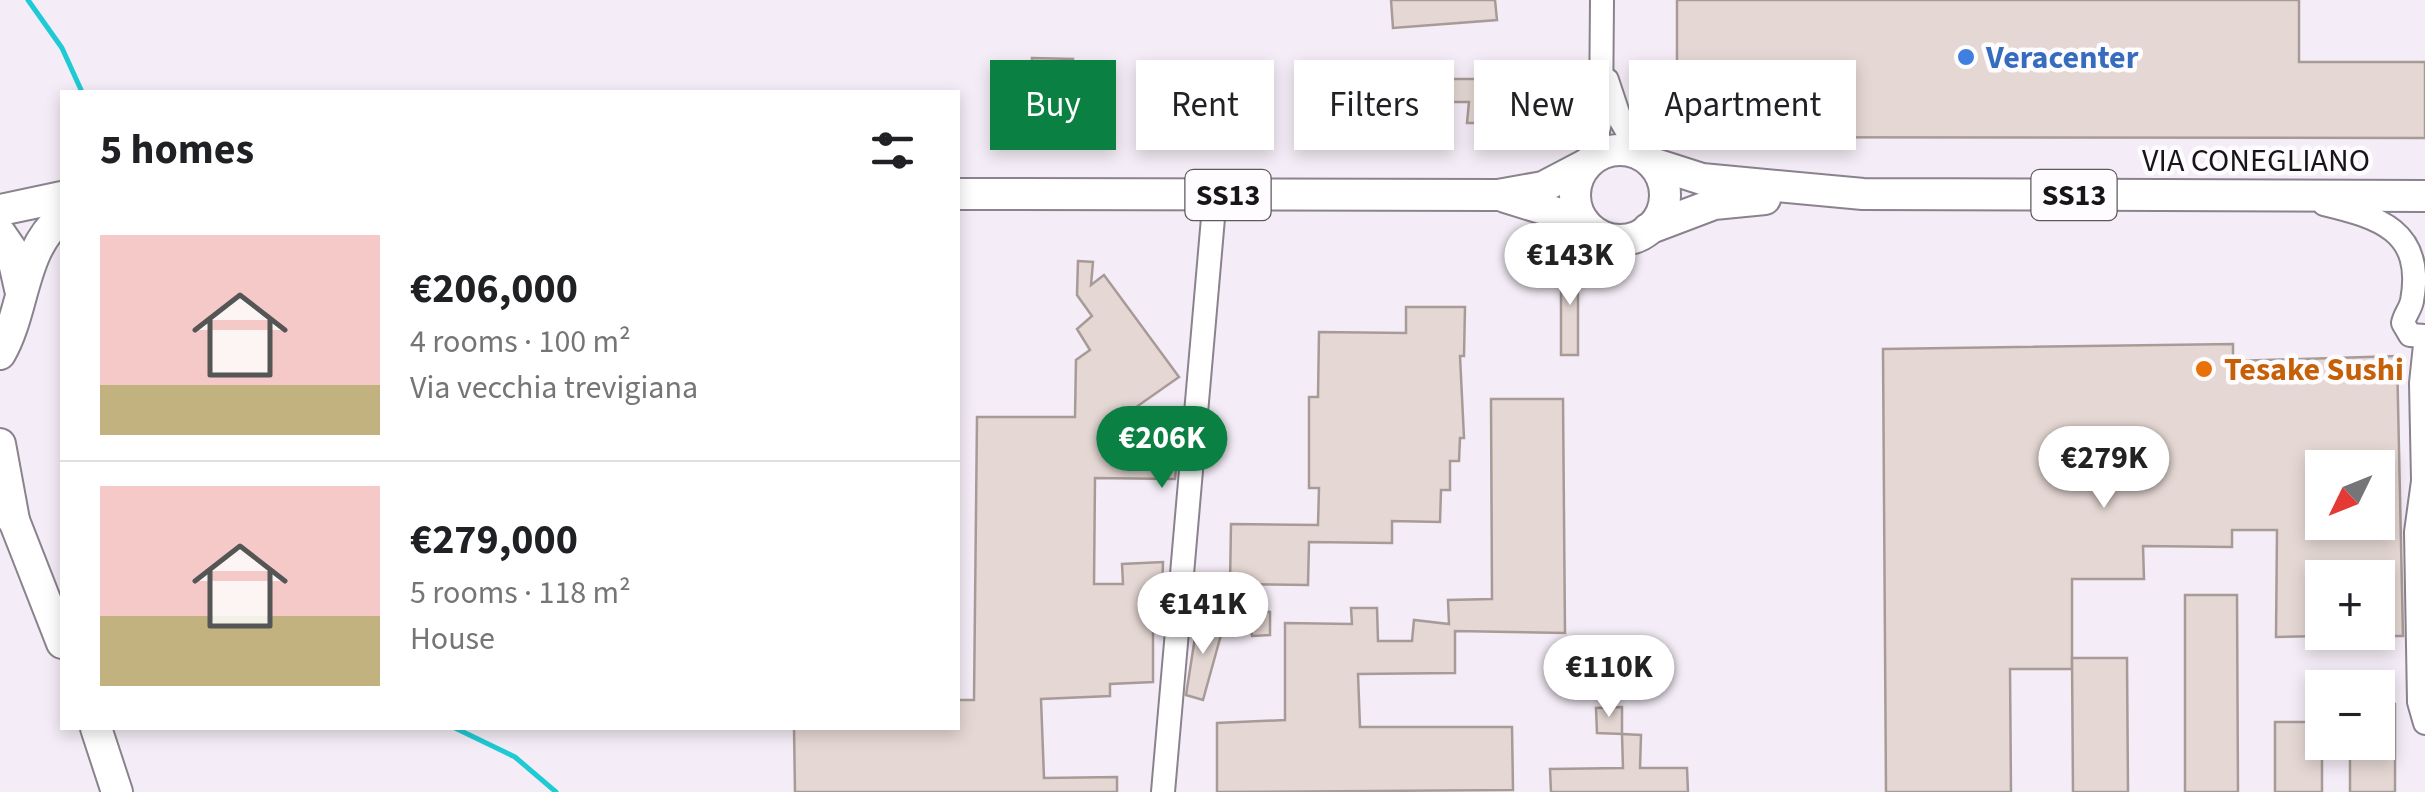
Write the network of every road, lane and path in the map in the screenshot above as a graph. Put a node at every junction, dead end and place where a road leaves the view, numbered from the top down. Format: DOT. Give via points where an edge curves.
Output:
graph roads {
  1 [pos="1602,0"];
  2 [pos="1603,60"];
  3 [pos="1609,85"];
  4 [pos="1592,150"];
  5 [pos="1646,159"];
  6 [pos="1589,162"];
  7 [pos="960,194"];
  8 [pos="1847,194"];
  9 [pos="1215,195"];
  10 [pos="1498,195"];
  11 [pos="2286,195"];
  12 [pos="2425,196"];
  13 [pos="60,198"];
  14 [pos="0,210"];
  15 [pos="60,219"];
  16 [pos="1583,221"];
  17 [pos="1648,229"];
  18 [pos="0,233"];
  19 [pos="2425,250"];
  20 [pos="21,302"];
  21 [pos="2420,306"];
  22 [pos="2420,339"];
  23 [pos="0,354"];
  24 [pos="0,444"];
  25 [pos="2424,486"];
  26 [pos="7,512"];
  27 [pos="60,638"];
  28 [pos="2425,723"];
  29 [pos="97,730"];
  30 [pos="114,779"];
  31 [pos="131,792"];
  32 [pos="1163,792"];
  1 -- 2 [label="street"];
  3 -- 5 [label="street" via="1620,119"];
  4 -- 6 [label="street"];
  5 -- 6 [label="main road" via="1616,150"];
  5 -- 8 [label="main road, VIA CONEGLIANO / SS13" via="1702,179"];
  5 -- 17 [label="main road" via="1664,190 1664,204"];
  6 -- 10 [label="main road, SS13" via="1543,187"];
  6 -- 16 [label="main road" via="1574,192"];
  7 -- 9 [label="main road, SS13"];
  8 -- 11 [label="main road, VIA CONEGLIANO / SS13"];
  8 -- 17 [label="main road, VIA CONEGLIANO / SS13" via="1714,204"];
  9 -- 10 [label="main road, SS13"];
  9 -- 32 [label="street"];
  10 -- 16 [label="main road, SS13"];
  11 -- 12 [label="main road, VIA CONEGLIANO / SS13"];
  11 -- 21 [label="street" via="2377,217 2391,227 2410,253"];
  13 -- 14 [label="main road"];
  15 -- 20 [label="main road" via="32,260"];
  16 -- 17 [label="main road" via="1606,238 1636,237"];
  18 -- 20 [label="main road" via="20,275"];
  19 -- 21 [label="street"];
  20 -- 23 [label="main road"];
  21 -- 22 [label="street" via="2402,322"];
  22 -- 25 [label="street"];
  24 -- 26 [label="main road"];
  25 -- 28 [label="street" via="2416,532"];
  26 -- 27 [label="main road"];
  29 -- 30 [label="main road"];
  30 -- 31 [label="main road"];
}
